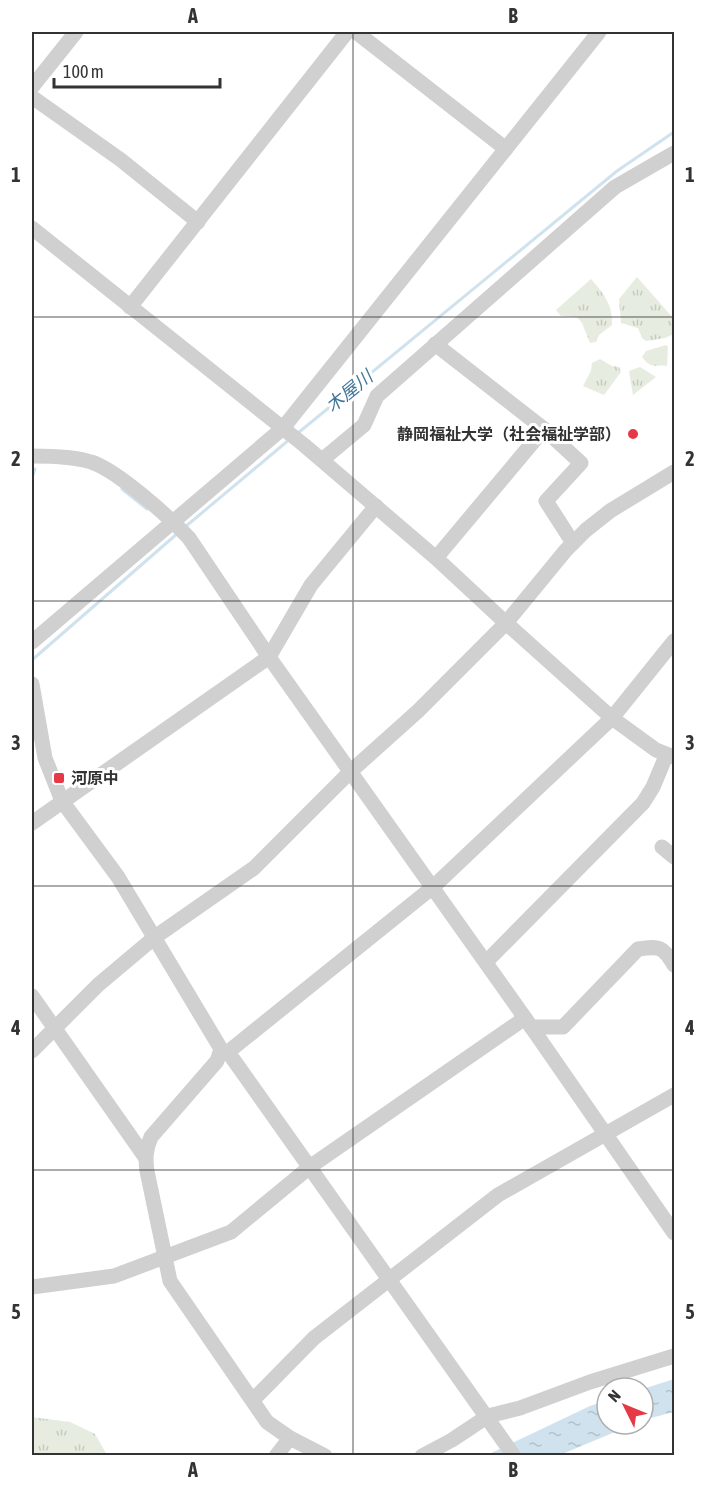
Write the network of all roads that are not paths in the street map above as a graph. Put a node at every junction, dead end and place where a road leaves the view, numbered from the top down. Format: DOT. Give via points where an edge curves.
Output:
graph roads {
  1 [pos="76,32"];
  2 [pos="347,32"];
  3 [pos="356,32"];
  4 [pos="599,32"];
  5 [pos="32,87"];
  6 [pos="32,97"];
  7 [pos="506,149"];
  8 [pos="675,153"];
  9 [pos="198,222"];
  10 [pos="32,228"];
  11 [pos="130,307"];
  12 [pos="435,344"];
  13 [pos="283,428"];
  14 [pos="544,429"];
  15 [pos="32,456"];
  16 [pos="322,460"];
  17 [pos="675,472"];
  18 [pos="376,506"];
  19 [pos="174,523"];
  20 [pos="573,543"];
  21 [pos="436,558"];
  22 [pos="506,623"];
  23 [pos="675,641"];
  24 [pos="32,642"];
  25 [pos="269,657"];
  26 [pos="32,684"];
  27 [pos="612,718"];
  28 [pos="670,756"];
  29 [pos="350,772"];
  30 [pos="62,801"];
  31 [pos="32,823"];
  32 [pos="662,847"];
  33 [pos="675,857"];
  34 [pos="433,887"];
  35 [pos="155,937"];
  36 [pos="486,962"];
  37 [pos="675,965"];
  38 [pos="32,996"];
  39 [pos="528,1023"];
  40 [pos="54,1028"];
  41 [pos="32,1051"];
  42 [pos="224,1054"];
  43 [pos="675,1095"];
  44 [pos="604,1134"];
  45 [pos="145,1157"];
  46 [pos="311,1166"];
  47 [pos="675,1233"];
  48 [pos="164,1258"];
  49 [pos="390,1279"];
  50 [pos="32,1287"];
  51 [pos="675,1356"];
  52 [pos="253,1400"];
  53 [pos="491,1421"];
  54 [pos="290,1438"];
  55 [pos="276,1455"];
  56 [pos="325,1455"];
  57 [pos="422,1455"];
  58 [pos="514,1455"];
  1 -- 5 [label="street"];
  2 -- 9 [label="street"];
  3 -- 7 [label="street"];
  4 -- 7 [label="street"];
  6 -- 9 [label="street" via="121,160"];
  7 -- 13 [label="street"];
  8 -- 12 [label="street" via="615,187"];
  9 -- 11 [label="street"];
  10 -- 11 [label="street"];
  11 -- 13 [label="street"];
  12 -- 14 [label="street"];
  12 -- 16 [label="street" via="376,396 364,425"];
  13 -- 16 [label="street"];
  13 -- 19 [label="street"];
  14 -- 20 [label="street" via="581,463 546,501"];
  14 -- 21 [label="street"];
  15 -- 19 [label="street" via="89,461 108,469"];
  16 -- 18 [label="street"];
  17 -- 20 [label="street" via="610,511"];
  18 -- 21 [label="street"];
  18 -- 25 [label="street" via="311,585"];
  19 -- 24 [label="street"];
  19 -- 25 [label="street" via="189,538"];
  20 -- 22 [label="street"];
  21 -- 22 [label="street"];
  22 -- 27 [label="street"];
  22 -- 29 [label="street"];
  23 -- 27 [label="street"];
  25 -- 29 [label="street"];
  25 -- 30 [label="street"];
  26 -- 30 [label="street" via="45,758"];
  27 -- 28 [label="street"];
  27 -- 34 [label="street"];
  28 -- 36 [label="street" via="643,803"];
  29 -- 34 [label="street"];
  29 -- 35 [label="street" via="254,868"];
  30 -- 31 [label="street"];
  30 -- 35 [label="street" via="118,877"];
  32 -- 33 [label="street"];
  34 -- 36 [label="street"];
  34 -- 42 [label="street"];
  35 -- 40 [label="street"];
  35 -- 42 [label="street"];
  36 -- 39 [label="street"];
  37 -- 39 [label="street" via="666,951 655,946 638,949 563,1027"];
  38 -- 40 [label="street"];
  39 -- 44 [label="street"];
  39 -- 46 [label="street"];
  40 -- 41 [label="street"];
  40 -- 45 [label="street"];
  42 -- 45 [label="street" via="151,1137"];
  42 -- 46 [label="street"];
  43 -- 44 [label="street"];
  44 -- 47 [label="street"];
  44 -- 49 [label="street" via="498,1195"];
  45 -- 48 [label="street"];
  46 -- 48 [label="street" via="231,1232"];
  46 -- 49 [label="street"];
  48 -- 50 [label="street" via="114,1276"];
  48 -- 52 [label="street" via="170,1281"];
  49 -- 52 [label="street" via="314,1338"];
  49 -- 53 [label="street"];
  51 -- 53 [label="street" via="590,1382"];
  52 -- 54 [label="street" via="267,1422"];
  53 -- 57 [label="street"];
  53 -- 58 [label="street"];
  54 -- 55 [label="street"];
  54 -- 56 [label="street"];
}
